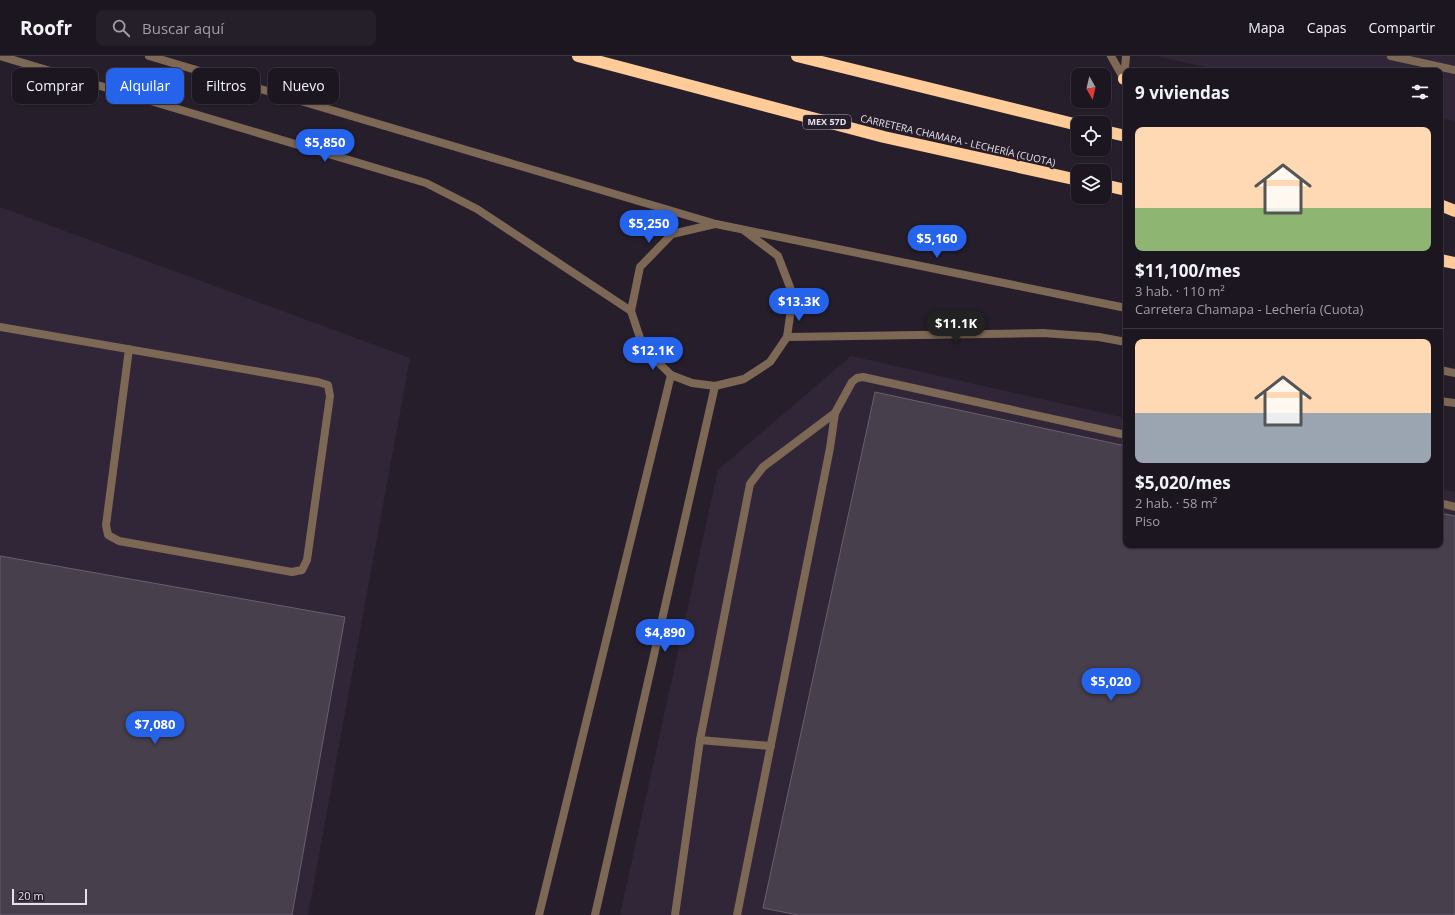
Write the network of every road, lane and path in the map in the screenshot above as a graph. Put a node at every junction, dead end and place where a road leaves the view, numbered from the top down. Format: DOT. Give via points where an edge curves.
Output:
graph roads {
  1 [pos="0,56"];
  2 [pos="149,56"];
  3 [pos="578,56"];
  4 [pos="797,56"];
  5 [pos="1111,56"];
  6 [pos="1126,56"];
  7 [pos="1391,56"];
  8 [pos="1125,68"];
  9 [pos="1455,70"];
  10 [pos="1123,76"];
  11 [pos="1071,122"];
  12 [pos="1111,133"];
  13 [pos="1123,135"];
  14 [pos="1071,178"];
  15 [pos="1111,187"];
  16 [pos="1123,189"];
  17 [pos="1443,207"];
  18 [pos="1443,210"];
  19 [pos="1455,212"];
  20 [pos="716,224"];
  21 [pos="744,230"];
  22 [pos="1443,261"];
  23 [pos="1455,263"];
  24 [pos="1123,307"];
  25 [pos="631,311"];
  26 [pos="0,327"];
  27 [pos="787,337"];
  28 [pos="1123,341"];
  29 [pos="129,349"];
  30 [pos="1443,371"];
  31 [pos="1455,373"];
  32 [pos="671,375"];
  33 [pos="715,386"];
  34 [pos="1443,401"];
  35 [pos="1455,403"];
  36 [pos="835,413"];
  37 [pos="1123,434"];
  38 [pos="1443,504"];
  39 [pos="1455,507"];
  40 [pos="700,740"];
  41 [pos="770,746"];
  42 [pos="539,915"];
  43 [pos="595,915"];
  44 [pos="675,915"];
  45 [pos="737,915"];
  1 -- 25 [label="street" via="426,183 477,209"];
  2 -- 20 [label="street"];
  3 -- 14 [label="highway, CARRETERA CHAMAPA - LECHERÍA (CUOTA) / MEX 57D" via="884,137"];
  4 -- 11 [label="highway"];
  5 -- 10 [label="street"];
  6 -- 8 [label="street"];
  7 -- 9 [label="street"];
  12 -- 13 [label="highway"];
  15 -- 16 [label="highway"];
  17 -- 19 [label="highway"];
  18 -- 19 [label="highway"];
  20 -- 21 [label="street"];
  20 -- 25 [label="street" via="672,234 640,267"];
  21 -- 24 [label="street"];
  21 -- 27 [label="street" via="778,256 793,295"];
  22 -- 23 [label="highway"];
  25 -- 32 [label="street" via="643,347"];
  26 -- 29 [label="street"];
  27 -- 28 [label="street" via="1043,333"];
  27 -- 33 [label="street" via="764,367 744,379"];
  29 -- 29 [label="street" via="318,382 328,386 330,396 307,560 302,570 292,572 120,541 108,535 106,525"];
  30 -- 31 [label="street"];
  32 -- 33 [label="street" via="692,383"];
  32 -- 42 [label="street"];
  33 -- 43 [label="street"];
  34 -- 35 [label="street"];
  36 -- 37 [label="street" via="852,382 863,377"];
  36 -- 40 [label="street" via="763,467 750,484"];
  36 -- 41 [label="street"];
  38 -- 39 [label="street"];
  40 -- 41 [label="street"];
  40 -- 44 [label="street"];
  41 -- 45 [label="street"];
}
